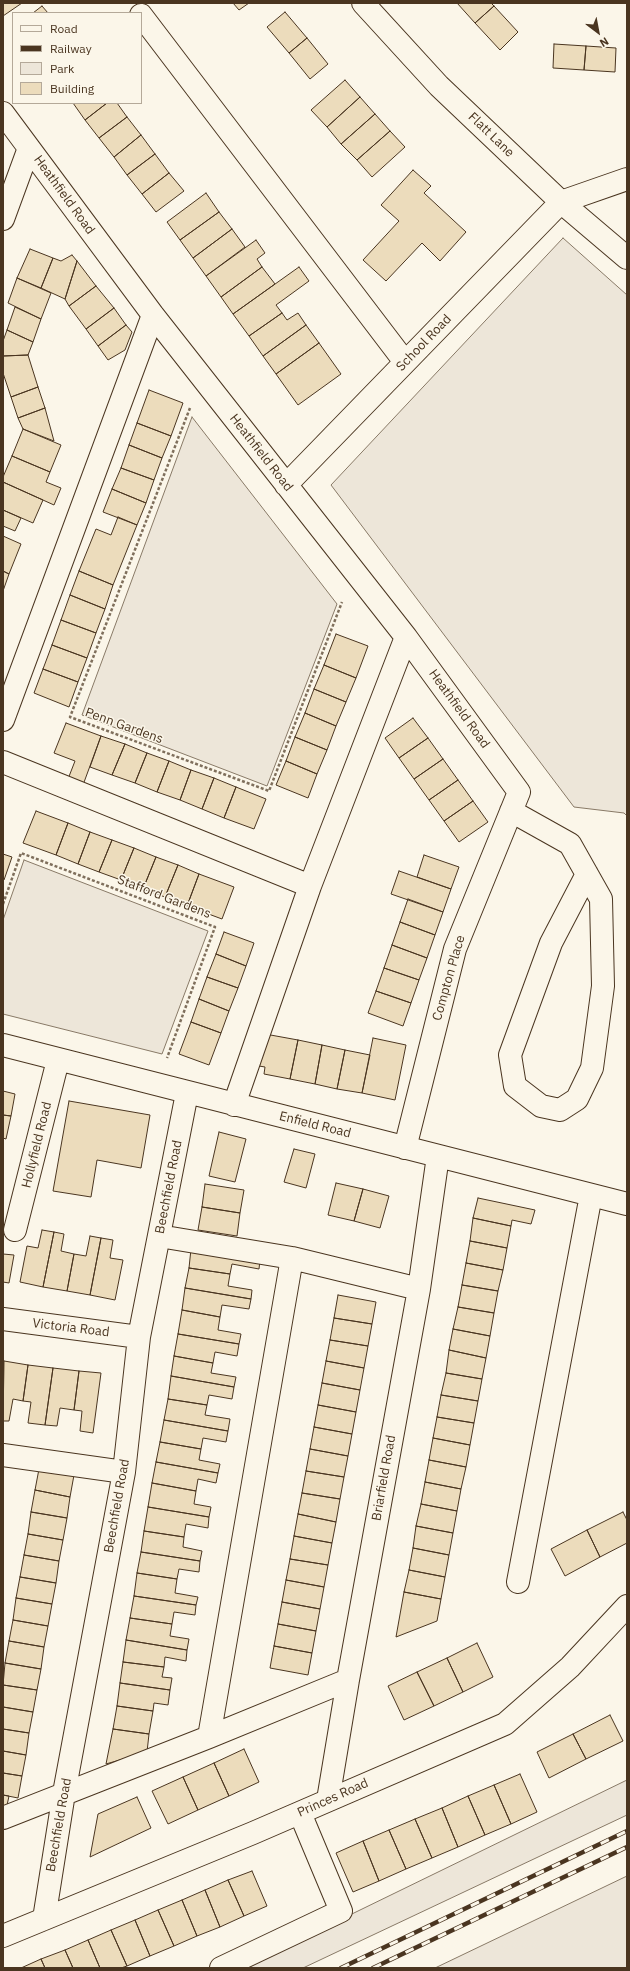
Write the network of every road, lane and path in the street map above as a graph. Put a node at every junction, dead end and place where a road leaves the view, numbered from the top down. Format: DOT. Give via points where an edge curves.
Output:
graph roads {
  1 [pos="132,3"];
  2 [pos="363,3"];
  3 [pos="139,12"];
  4 [pos="142,17"];
  5 [pos="3,113"];
  6 [pos="29,148"];
  7 [pos="627,179"];
  8 [pos="561,202"];
  9 [pos="3,219"];
  10 [pos="627,258"];
  11 [pos="153,315"];
  12 [pos="405,362"];
  13 [pos="202,377"];
  14 [pos="286,485"];
  15 [pos="354,570"];
  16 [pos="406,637"];
  17 [pos="3,720"];
  18 [pos="3,762"];
  19 [pos="515,802"];
  20 [pos="587,874"];
  21 [pos="310,886"];
  22 [pos="3,904"];
  23 [pos="3,1045"];
  24 [pos="58,1060"];
  25 [pos="157,1085"];
  26 [pos="186,1093"];
  27 [pos="234,1105"];
  28 [pos="405,1148"];
  29 [pos="438,1156"];
  30 [pos="591,1195"];
  31 [pos="627,1204"];
  32 [pos="16,1230"];
  33 [pos="159,1236"];
  34 [pos="292,1258"];
  35 [pos="418,1289"];
  36 [pos="3,1319"];
  37 [pos="140,1337"];
  38 [pos="3,1455"];
  39 [pos="124,1472"];
  40 [pos="518,1582"];
  41 [pos="627,1606"];
  42 [pos="348,1680"];
  43 [pos="209,1737"];
  44 [pos="64,1793"];
  45 [pos="328,1800"];
  46 [pos="300,1813"];
  47 [pos="3,1818"];
  48 [pos="44,1919"];
  49 [pos="3,1936"];
  50 [pos="221,1968"];
  1 -- 3 [label="street"];
  2 -- 8 [label="street, Flatt Lane" via="439,86"];
  4 -- 12 [label="street"];
  5 -- 6 [label="street, Heathfield Road"];
  6 -- 9 [label="street"];
  6 -- 11 [label="street, Heathfield Road"];
  7 -- 8 [label="street"];
  8 -- 10 [label="street, Flatt Lane"];
  8 -- 12 [label="street, School Road"];
  11 -- 13 [label="street, Heathfield Road"];
  11 -- 17 [label="street"];
  12 -- 14 [label="street, School Road"];
  13 -- 14 [label="street, Heathfield Road"];
  13 -- 15 [label="path, Penn Gardens" via="70,717 269,791"];
  14 -- 15 [label="street, Heathfield Road"];
  15 -- 16 [label="street, Heathfield Road"];
  16 -- 19 [label="street, Heathfield Road"];
  16 -- 21 [label="street"];
  18 -- 21 [label="street"];
  19 -- 20 [label="street" via="570,844"];
  19 -- 28 [label="street, Compton Place" via="455,949"];
  20 -- 20 [label="street" via="601,899 603,986 592,1068 577,1099 560,1110 541,1106 515,1086 510,1055 552,942"];
  21 -- 27 [label="street"];
  22 -- 25 [label="path, Stafford Gardens" via="21,853 215,927"];
  23 -- 24 [label="street, Enfield Road"];
  24 -- 25 [label="street, Enfield Road"];
  24 -- 32 [label="street, Hollyfield Road"];
  25 -- 26 [label="street, Enfield Road"];
  26 -- 27 [label="street, Enfield Road"];
  26 -- 33 [label="street, Beechfield Road"];
  27 -- 28 [label="street, Enfield Road"];
  28 -- 29 [label="street, Enfield Road"];
  29 -- 30 [label="street, Enfield Road"];
  29 -- 35 [label="street, Briarfield Road"];
  30 -- 31 [label="street, Enfield Road"];
  30 -- 40 [label="street"];
  33 -- 34 [label="street"];
  33 -- 37 [label="street, Beechfield Road"];
  34 -- 35 [label="street"];
  34 -- 43 [label="street"];
  35 -- 42 [label="street, Briarfield Road"];
  36 -- 37 [label="street, Victoria Road"];
  37 -- 39 [label="street, Beechfield Road"];
  38 -- 39 [label="street"];
  39 -- 44 [label="street, Beechfield Road"];
  41 -- 45 [label="street, Princes Road" via="570,1667 505,1724"];
  42 -- 43 [label="street"];
  42 -- 45 [label="street, Briarfield Road"];
  43 -- 44 [label="street"];
  44 -- 47 [label="street"];
  44 -- 48 [label="street, Beechfield Road"];
  45 -- 46 [label="street, Princes Road"];
  46 -- 48 [label="street, Princes Road"];
  46 -- 50 [label="street" via="341,1911"];
  48 -- 49 [label="street, Princes Road"];
}
